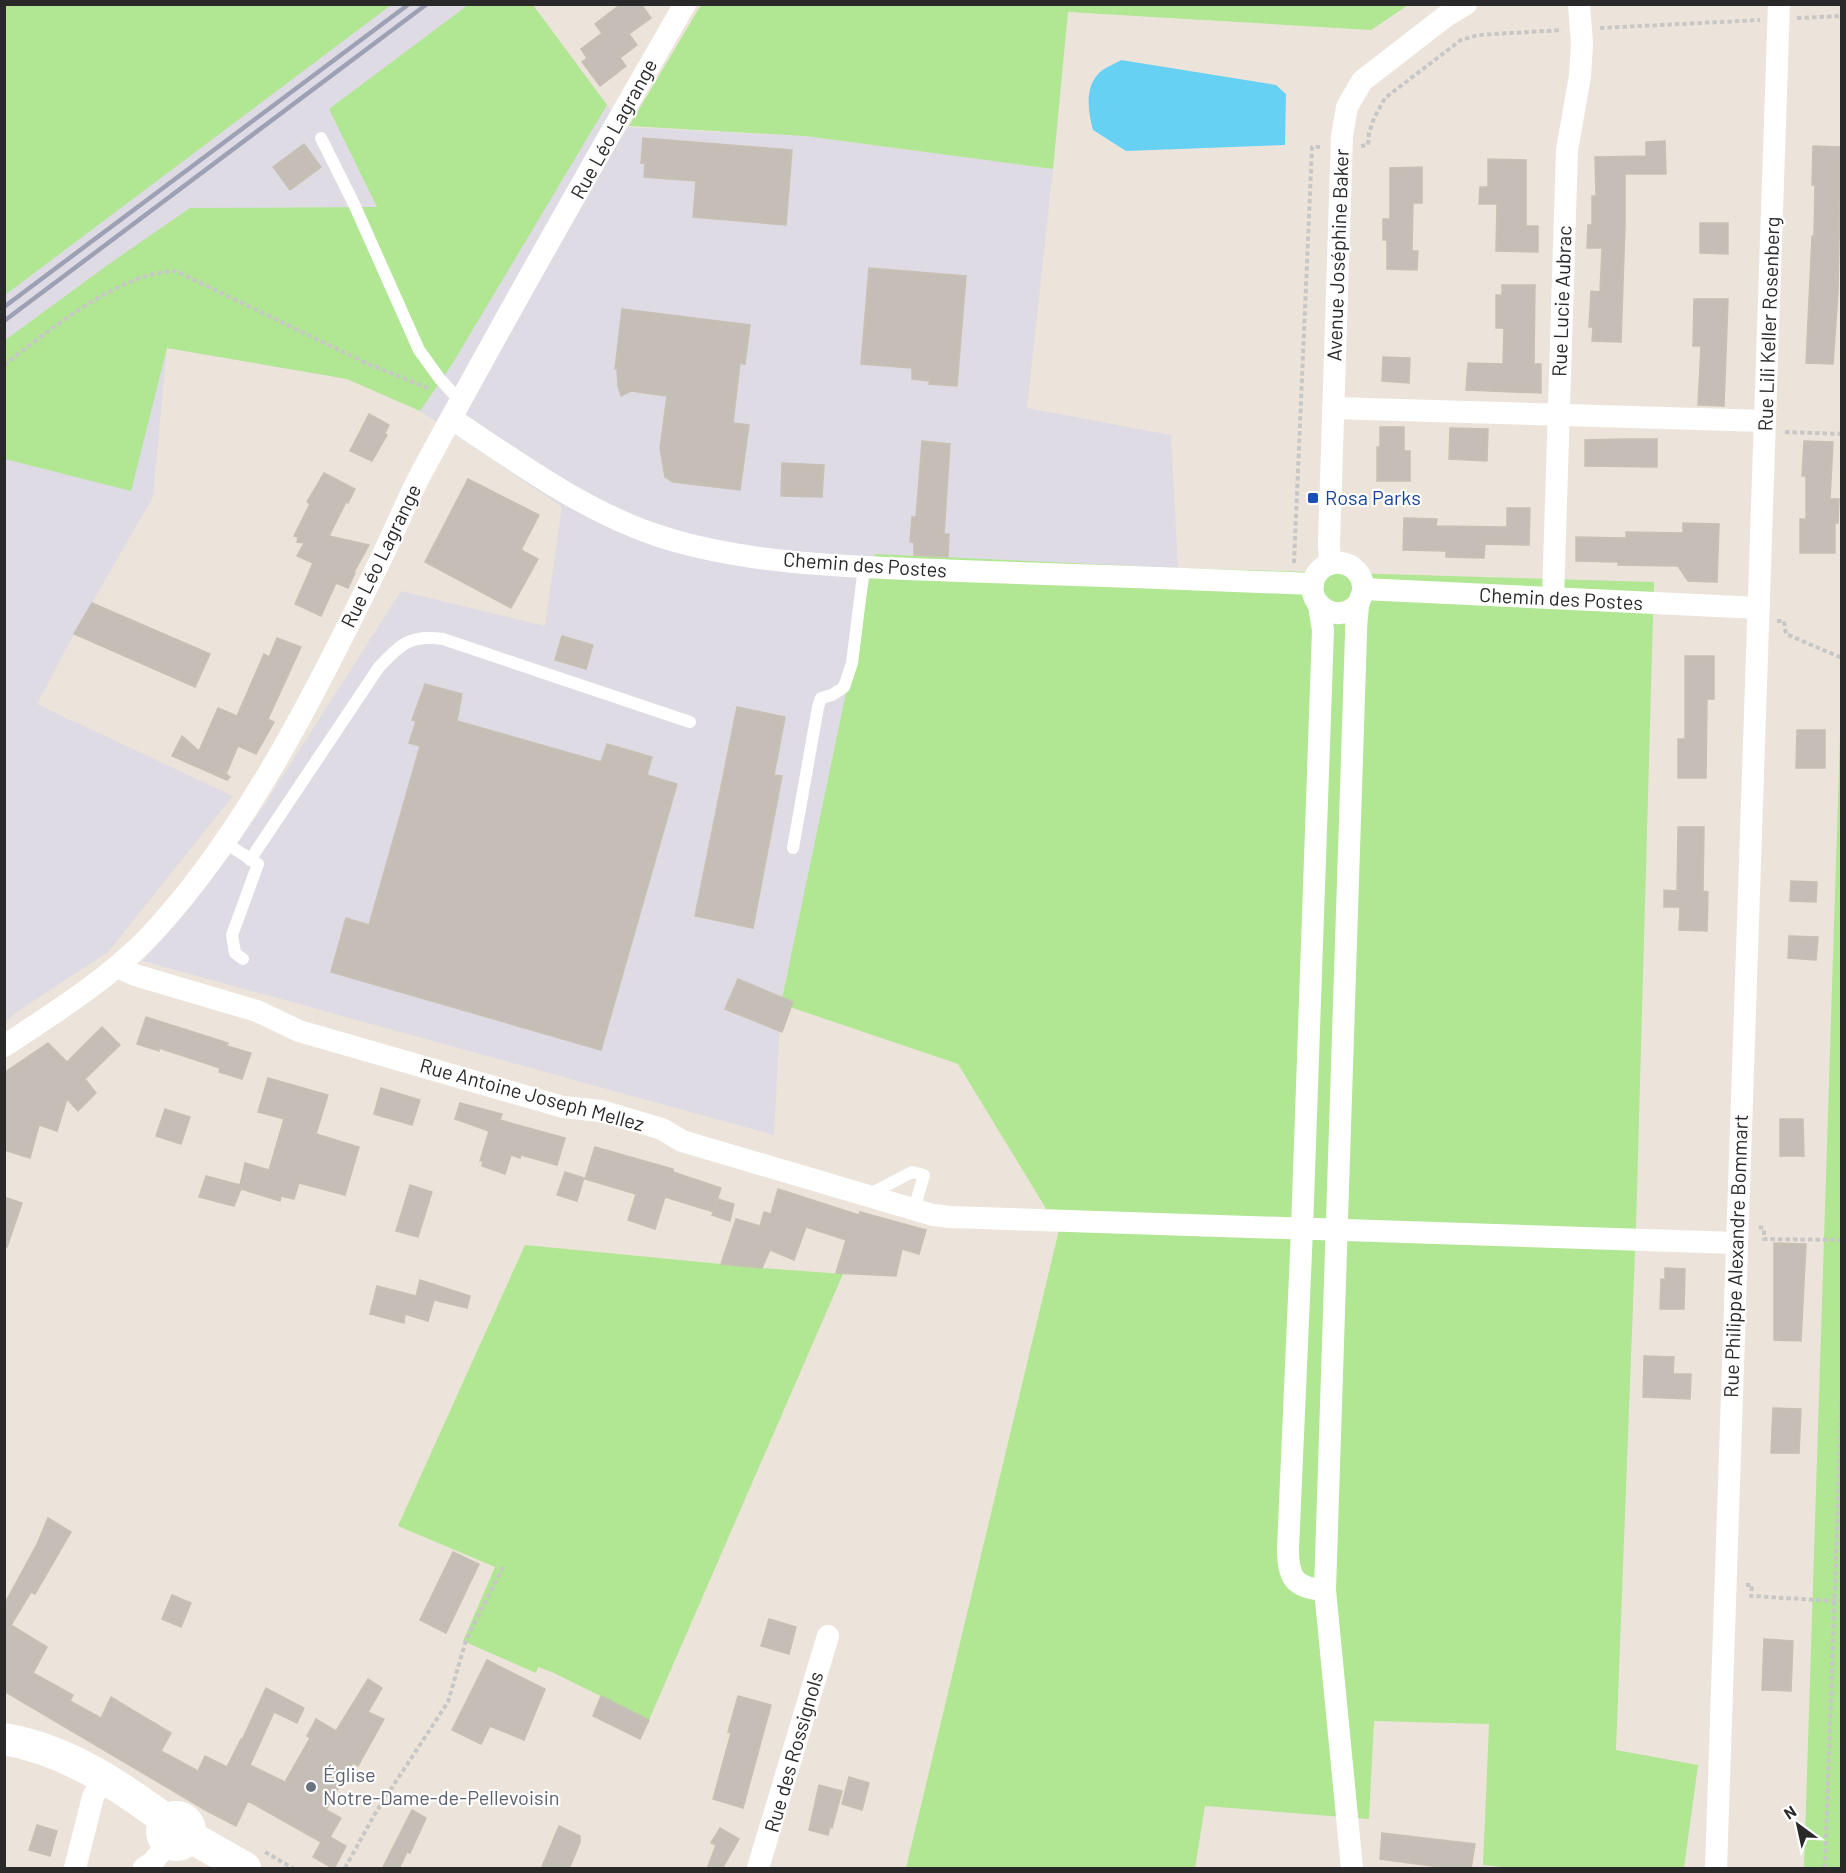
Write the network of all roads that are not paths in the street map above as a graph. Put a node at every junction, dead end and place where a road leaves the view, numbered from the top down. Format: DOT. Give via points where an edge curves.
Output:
graph roads {
  1 [pos="685,4"];
  2 [pos="1466,4"];
  3 [pos="1579,4"];
  4 [pos="1779,12"];
  5 [pos="321,138"];
  6 [pos="1333,408"];
  7 [pos="456,410"];
  8 [pos="1559,415"];
  9 [pos="1765,426"];
  10 [pos="1330,564"];
  11 [pos="864,567"];
  12 [pos="1303,584"];
  13 [pos="1361,596"];
  14 [pos="1553,598"];
  15 [pos="1319,606"];
  16 [pos="1759,614"];
  17 [pos="1758,644"];
  18 [pos="690,722"];
  19 [pos="224,842"];
  20 [pos="793,848"];
  21 [pos="250,860"];
  22 [pos="243,959"];
  23 [pos="117,967"];
  24 [pos="4,1046"];
  25 [pos="868,1195"];
  26 [pos="914,1209"];
  27 [pos="1302,1229"];
  28 [pos="1337,1230"];
  29 [pos="1737,1235"];
  30 [pos="1325,1590"];
  31 [pos="828,1636"];
  32 [pos="4,1739"];
  33 [pos="104,1778"];
  34 [pos="175,1833"];
  35 [pos="75,1869"];
  36 [pos="144,1869"];
  37 [pos="244,1869"];
  38 [pos="758,1869"];
  39 [pos="1352,1869"];
  40 [pos="1716,1869"];
  1 -- 7 [label="street, Rue Léo Lagrange"];
  2 -- 6 [label="street, Avenue Joséphine Baker" via="1362,81 1347,107 1343,120"];
  3 -- 8 [label="street, Rue Lucie Aubrac" via="1580,76 1567,150"];
  4 -- 9 [label="street, Rue Lili Keller Rosenberg"];
  5 -- 7 [label="lane" via="419,350"];
  6 -- 8 [label="street"];
  6 -- 10 [label="street, Avenue Joséphine Baker"];
  7 -- 11 [label="street, Chemin des Postes" via="548,482 647,532 727,552"];
  7 -- 19 [label="street, Rue Léo Lagrange" via="326,667"];
  8 -- 9 [label="street"];
  8 -- 14 [label="street, Rue Lucie Aubrac"];
  9 -- 16 [label="street, Rue Lili Keller Rosenberg"];
  10 -- 12 [label="street"];
  10 -- 13 [label="street" via="1342,563 1353,568 1361,577"];
  11 -- 12 [label="street, Chemin des Postes"];
  11 -- 20 [label="lane" via="852,663 844,687 821,698 818,707"];
  12 -- 15 [label="street"];
  13 -- 14 [label="street, Chemin des Postes"];
  13 -- 15 [label="street" via="1350,610 1340,614"];
  13 -- 28 [label="street" via="1356,634"];
  14 -- 16 [label="street, Chemin des Postes"];
  15 -- 27 [label="street" via="1323,630"];
  16 -- 17 [label="street, Rue Lili Keller Rosenberg"];
  17 -- 29 [label="street, Rue Philippe Alexandre Bommart"];
  18 -- 21 [label="lane" via="443,639 428,636 402,644 379,668"];
  19 -- 21 [label="lane"];
  19 -- 23 [label="street, Rue Léo Lagrange" via="166,917"];
  21 -- 22 [label="lane" via="258,864 232,935 235,953"];
  23 -- 24 [label="street, Rue Léo Lagrange"];
  23 -- 25 [label="street, Rue Antoine Joseph Mellez" via="257,1011 299,1030 563,1107 601,1111 662,1130 682,1141"];
  25 -- 26 [label="street, Rue Antoine Joseph Mellez"];
  25 -- 26 [label="lane" via="912,1172 924,1175"];
  26 -- 27 [label="street, Rue Antoine Joseph Mellez" via="950,1217"];
  27 -- 28 [label="street, Rue Antoine Joseph Mellez"];
  27 -- 30 [label="street" via="1288,1556 1297,1583"];
  28 -- 29 [label="street, Rue Antoine Joseph Mellez"];
  28 -- 30 [label="street"];
  29 -- 40 [label="street, Rue Philippe Alexandre Bommart"];
  30 -- 39 [label="street"];
  31 -- 38 [label="street, Rue des Rossignols"];
  32 -- 33 [label="main road" via="42,1749"];
  33 -- 34 [label="main road"];
  33 -- 35 [label="street" via="93,1797"];
  34 -- 36 [label="street"];
  34 -- 37 [label="main road"];
}
